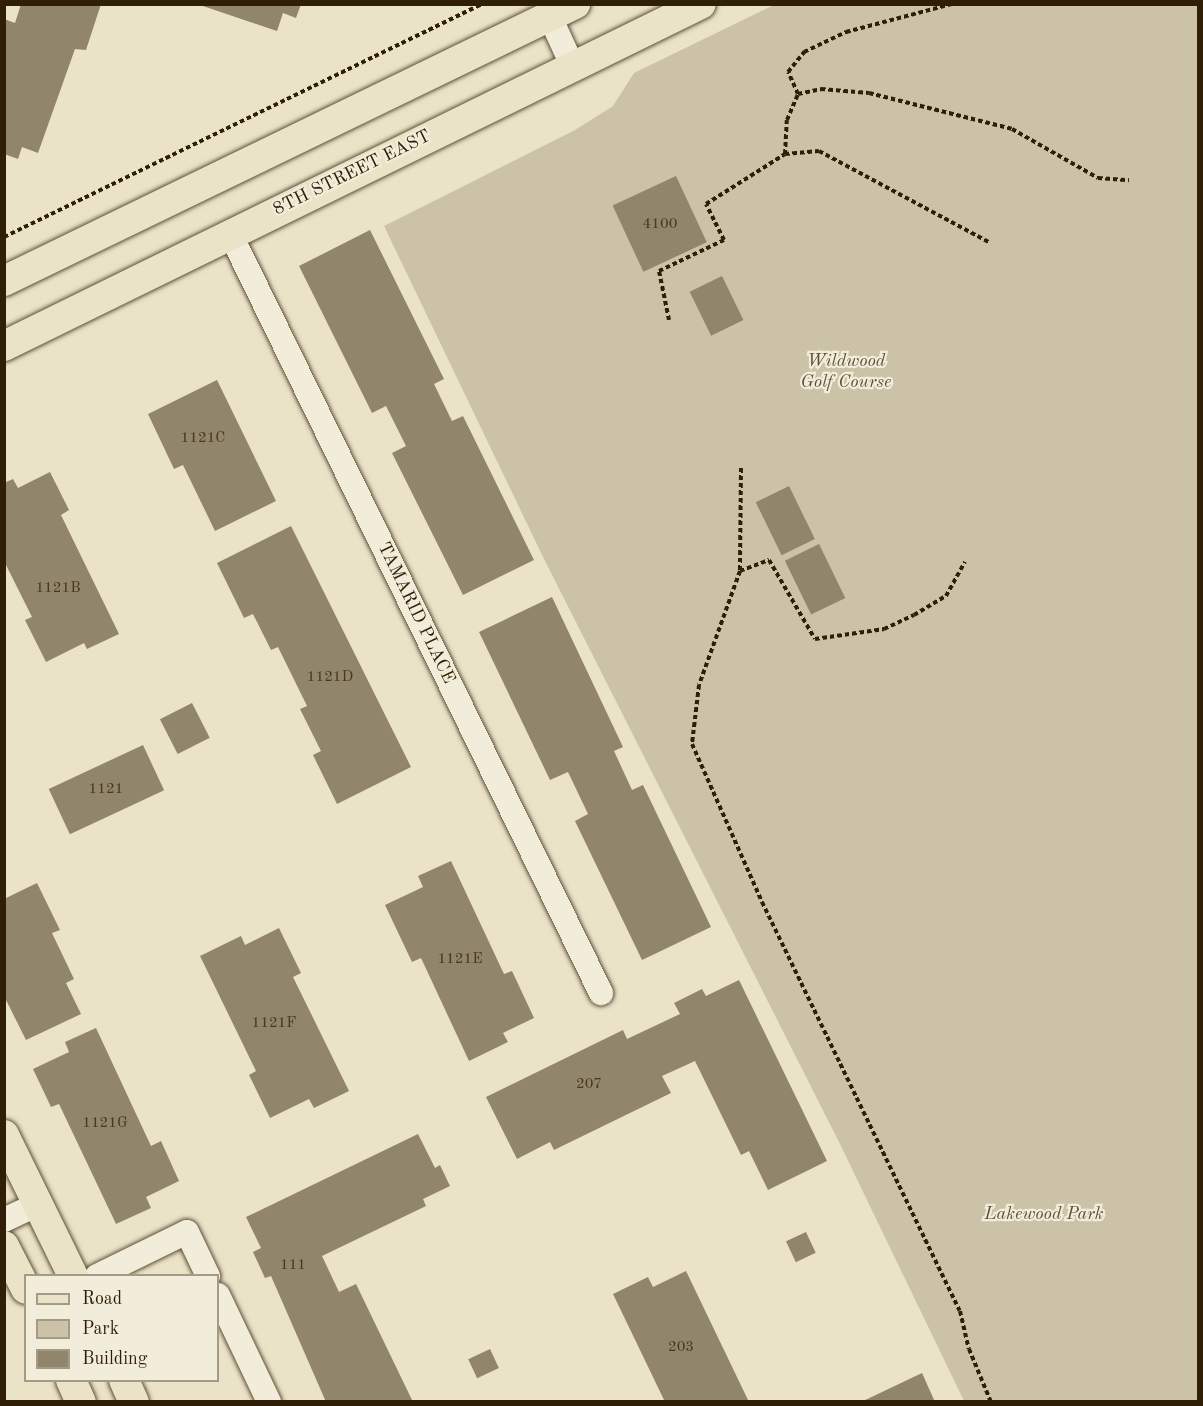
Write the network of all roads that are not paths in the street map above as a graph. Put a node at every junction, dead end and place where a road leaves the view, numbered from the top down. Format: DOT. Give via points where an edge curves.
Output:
graph roads {
  1 [pos="701,4"];
  2 [pos="562,11"];
  3 [pos="572,65"];
  4 [pos="230,233"];
  5 [pos="4,281"];
  6 [pos="4,346"];
  7 [pos="601,993"];
  8 [pos="4,1135"];
  9 [pos="38,1204"];
  10 [pos="4,1220"];
  11 [pos="4,1246"];
  12 [pos="73,1274"];
  13 [pos="99,1274"];
  14 [pos="208,1274"];
  15 [pos="24,1285"];
  16 [pos="219,1298"];
  17 [pos="72,1382"];
  18 [pos="125,1382"];
  19 [pos="81,1401"];
  20 [pos="134,1401"];
  21 [pos="269,1401"];
  1 -- 3 [label="main road, 8TH STREET EAST"];
  2 -- 3 [label="street"];
  2 -- 5 [label="main road"];
  3 -- 4 [label="main road, 8TH STREET EAST"];
  4 -- 6 [label="main road, 8TH STREET EAST"];
  4 -- 7 [label="street, TAMARID PLACE"];
  8 -- 9 [label="main road"];
  9 -- 10 [label="street"];
  9 -- 12 [label="main road"];
  11 -- 15 [label="main road"];
  13 -- 14 [label="street" via="187,1232"];
  16 -- 21 [label="street"];
  17 -- 19 [label="main road"];
  18 -- 20 [label="main road"];
}
